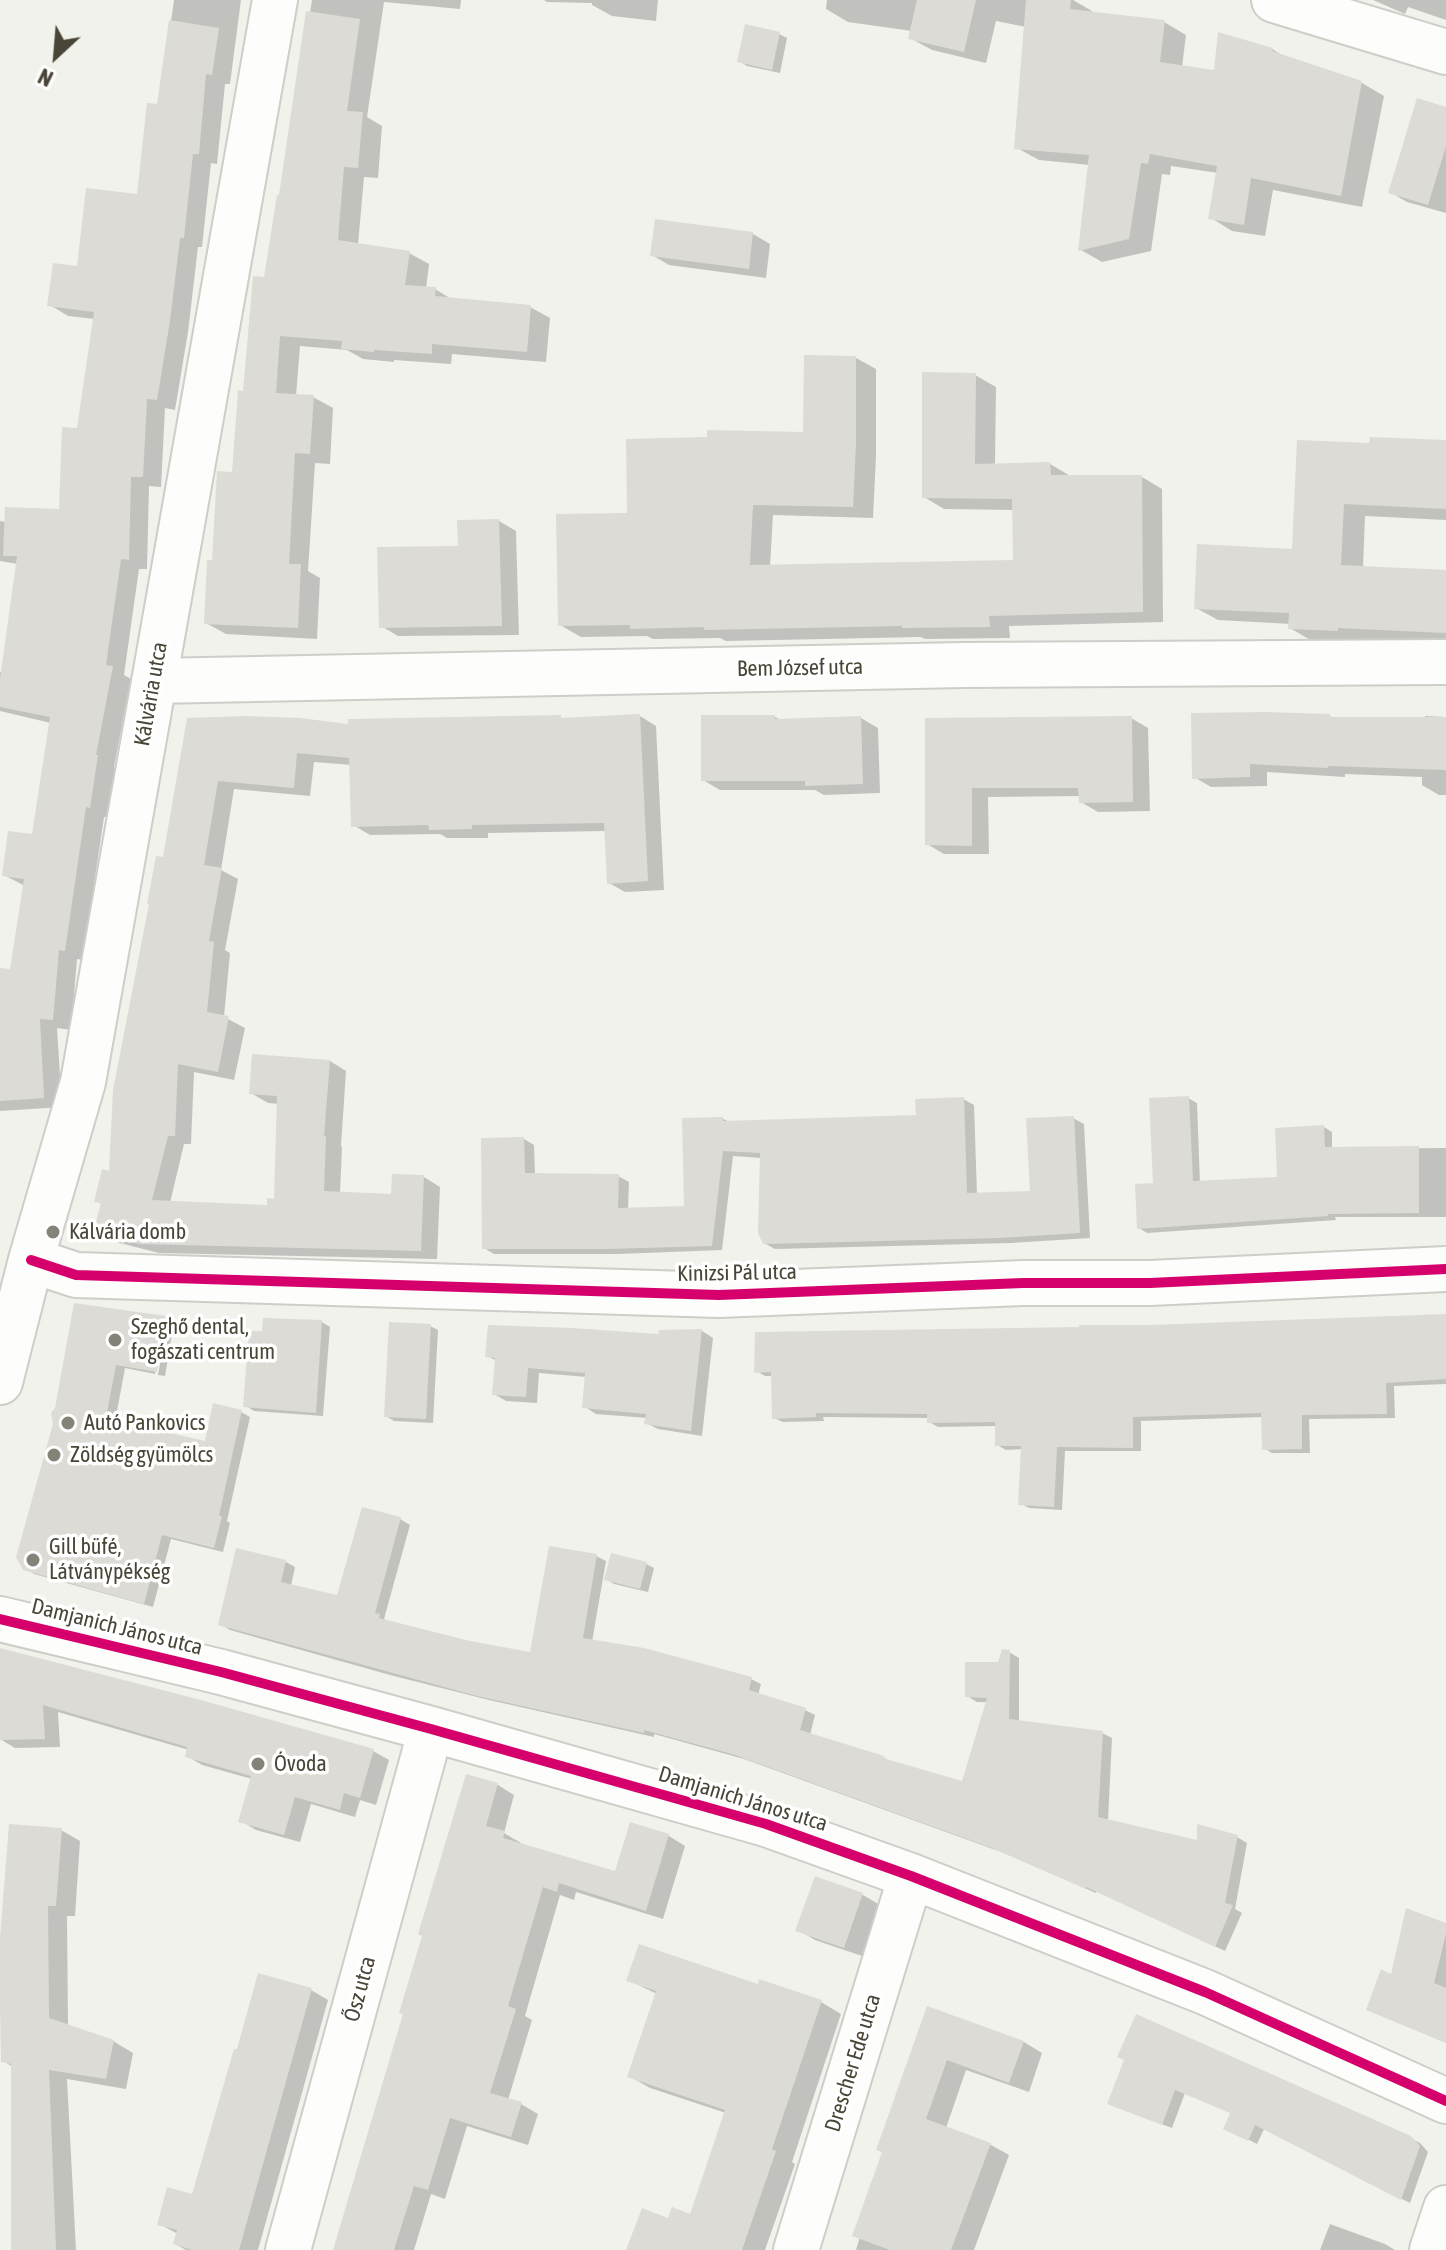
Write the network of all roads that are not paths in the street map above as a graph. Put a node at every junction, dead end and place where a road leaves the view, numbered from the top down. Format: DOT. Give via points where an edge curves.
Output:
graph roads {
  1 [pos="275,0"];
  2 [pos="1274,0"];
  3 [pos="1446,52"];
  4 [pos="1446,662"];
  5 [pos="154,681"];
  6 [pos="31,1260"];
  7 [pos="1446,1269"];
  8 [pos="0,1382"];
  9 [pos="0,1619"];
  10 [pos="431,1729"];
  11 [pos="911,1876"];
  12 [pos="1446,2101"];
  13 [pos="1446,2208"];
  14 [pos="288,2250"];
  15 [pos="796,2250"];
  16 [pos="1432,2250"];
  1 -- 5 [label="street, Kálvária utca"];
  2 -- 3 [label="street"];
  4 -- 5 [label="street, Bem József utca" via="964,665"];
  5 -- 6 [label="street, Kálvária utca" via="83,1082"];
  6 -- 7 [label="street, Kinizsi Pál utca" via="76,1275 719,1295"];
  6 -- 8 [label="street, Kálvária utca"];
  9 -- 10 [label="street, Damjanich János utca"];
  10 -- 11 [label="street, Damjanich János utca" via="766,1824"];
  10 -- 14 [label="street, Ősz utca"];
  11 -- 12 [label="street, Damjanich János utca" via="1205,1992"];
  11 -- 15 [label="street, Drescher Ede utca"];
  13 -- 16 [label="street"];
}
